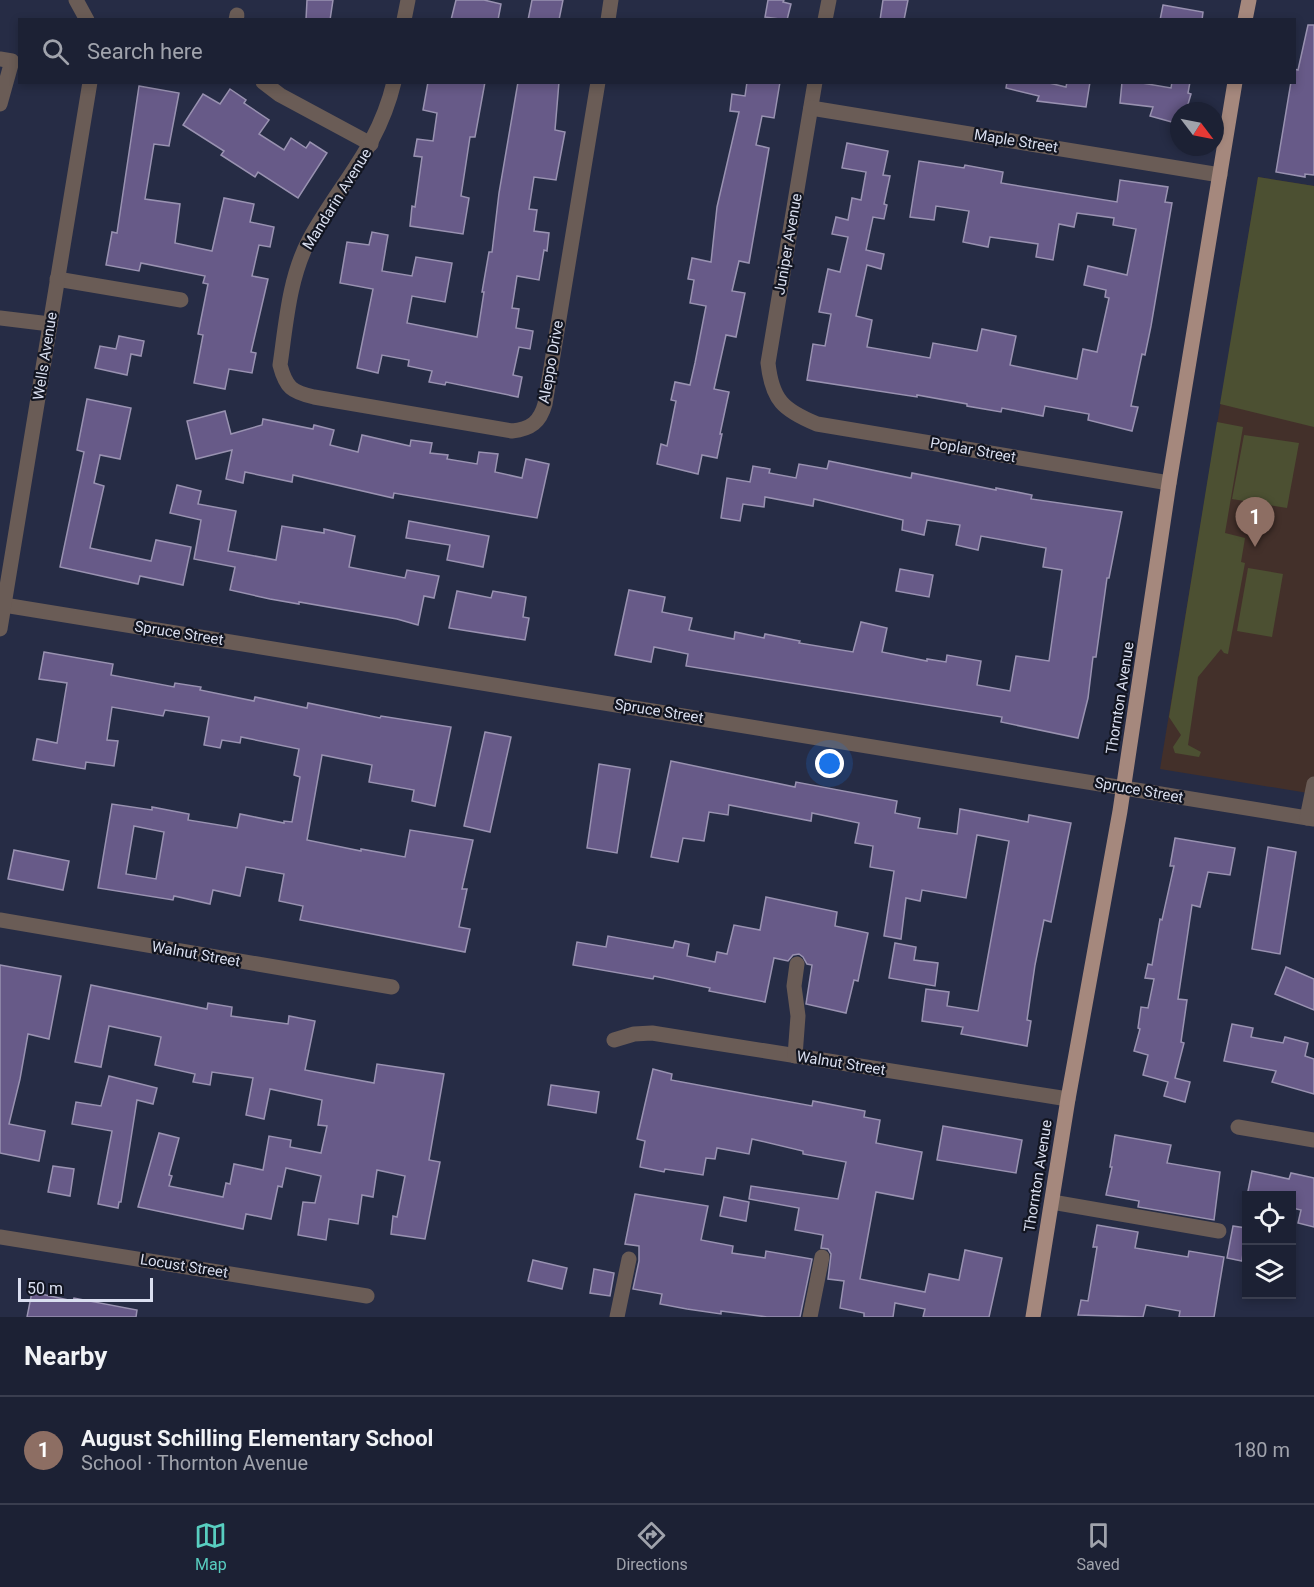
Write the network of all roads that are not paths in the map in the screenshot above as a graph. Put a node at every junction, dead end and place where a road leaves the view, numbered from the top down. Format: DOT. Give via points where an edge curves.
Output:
graph roads {
  1 [pos="76,0"];
  2 [pos="408,0"];
  3 [pos="611,0"];
  4 [pos="829,0"];
  5 [pos="1249,0"];
  6 [pos="86,18"];
  7 [pos="404,18"];
  8 [pos="608,18"];
  9 [pos="825,18"];
  10 [pos="1245,18"];
  11 [pos="0,59"];
  12 [pos="90,84"];
  13 [pos="266,84"];
  14 [pos="393,84"];
  15 [pos="598,84"];
  16 [pos="815,84"];
  17 [pos="1235,84"];
  18 [pos="0,104"];
  19 [pos="812,108"];
  20 [pos="371,144"];
  21 [pos="1220,175"];
  22 [pos="57,279"];
  23 [pos="181,300"];
  24 [pos="0,318"];
  25 [pos="50,324"];
  26 [pos="288,387"];
  27 [pos="781,404"];
  28 [pos="1169,483"];
  29 [pos="3,597"];
  30 [pos="0,629"];
  31 [pos="1314,784"];
  32 [pos="1124,788"];
  33 [pos="1311,819"];
  34 [pos="0,921"];
  35 [pos="796,964"];
  36 [pos="392,987"];
  37 [pos="614,1040"];
  38 [pos="795,1056"];
  39 [pos="1068,1099"];
  40 [pos="1238,1127"];
  41 [pos="1314,1140"];
  42 [pos="1052,1202"];
  43 [pos="1219,1231"];
  44 [pos="0,1237"];
  45 [pos="822,1257"];
  46 [pos="629,1259"];
  47 [pos="367,1296"];
  48 [pos="618,1317"];
  49 [pos="810,1317"];
  50 [pos="1033,1317"];
  1 -- 6 [label="street"];
  2 -- 7 [label="street"];
  3 -- 8 [label="street"];
  4 -- 9 [label="street"];
  5 -- 10 [label="main road"];
  11 -- 18 [label="street" via="12,61"];
  12 -- 22 [label="street, Wells Avenue"];
  13 -- 20 [label="street"];
  14 -- 20 [label="street, Mandarin Avenue"];
  15 -- 26 [label="street, Aleppo Drive" via="545,404 535,424 512,431 314,398"];
  16 -- 19 [label="street, Juniper Avenue"];
  17 -- 21 [label="main road, Thornton Avenue"];
  19 -- 21 [label="street, Maple Street"];
  19 -- 27 [label="street, Juniper Avenue" via="768,363 770,385"];
  20 -- 26 [label="street, Mandarin Avenue" via="309,240 298,266 280,365"];
  21 -- 28 [label="main road, Thornton Avenue"];
  22 -- 23 [label="street"];
  22 -- 25 [label="street, Wells Avenue"];
  24 -- 25 [label="street"];
  25 -- 29 [label="street, Wells Avenue"];
  27 -- 28 [label="street, Poplar Street" via="817,424"];
  28 -- 32 [label="main road, Thornton Avenue"];
  29 -- 30 [label="street, Wells Avenue"];
  29 -- 32 [label="street, Spruce Street"];
  31 -- 33 [label="street"];
  32 -- 33 [label="street, Spruce Street"];
  32 -- 39 [label="main road, Thornton Avenue"];
  34 -- 36 [label="street, Walnut Street"];
  35 -- 38 [label="street"];
  37 -- 38 [label="street, Walnut Street" via="652,1033"];
  38 -- 39 [label="street, Walnut Street"];
  39 -- 42 [label="main road, Thornton Avenue"];
  40 -- 41 [label="street"];
  42 -- 43 [label="street"];
  42 -- 50 [label="main road, Thornton Avenue"];
  44 -- 47 [label="street, Locust Street"];
  45 -- 49 [label="street"];
  46 -- 48 [label="street"];
}
